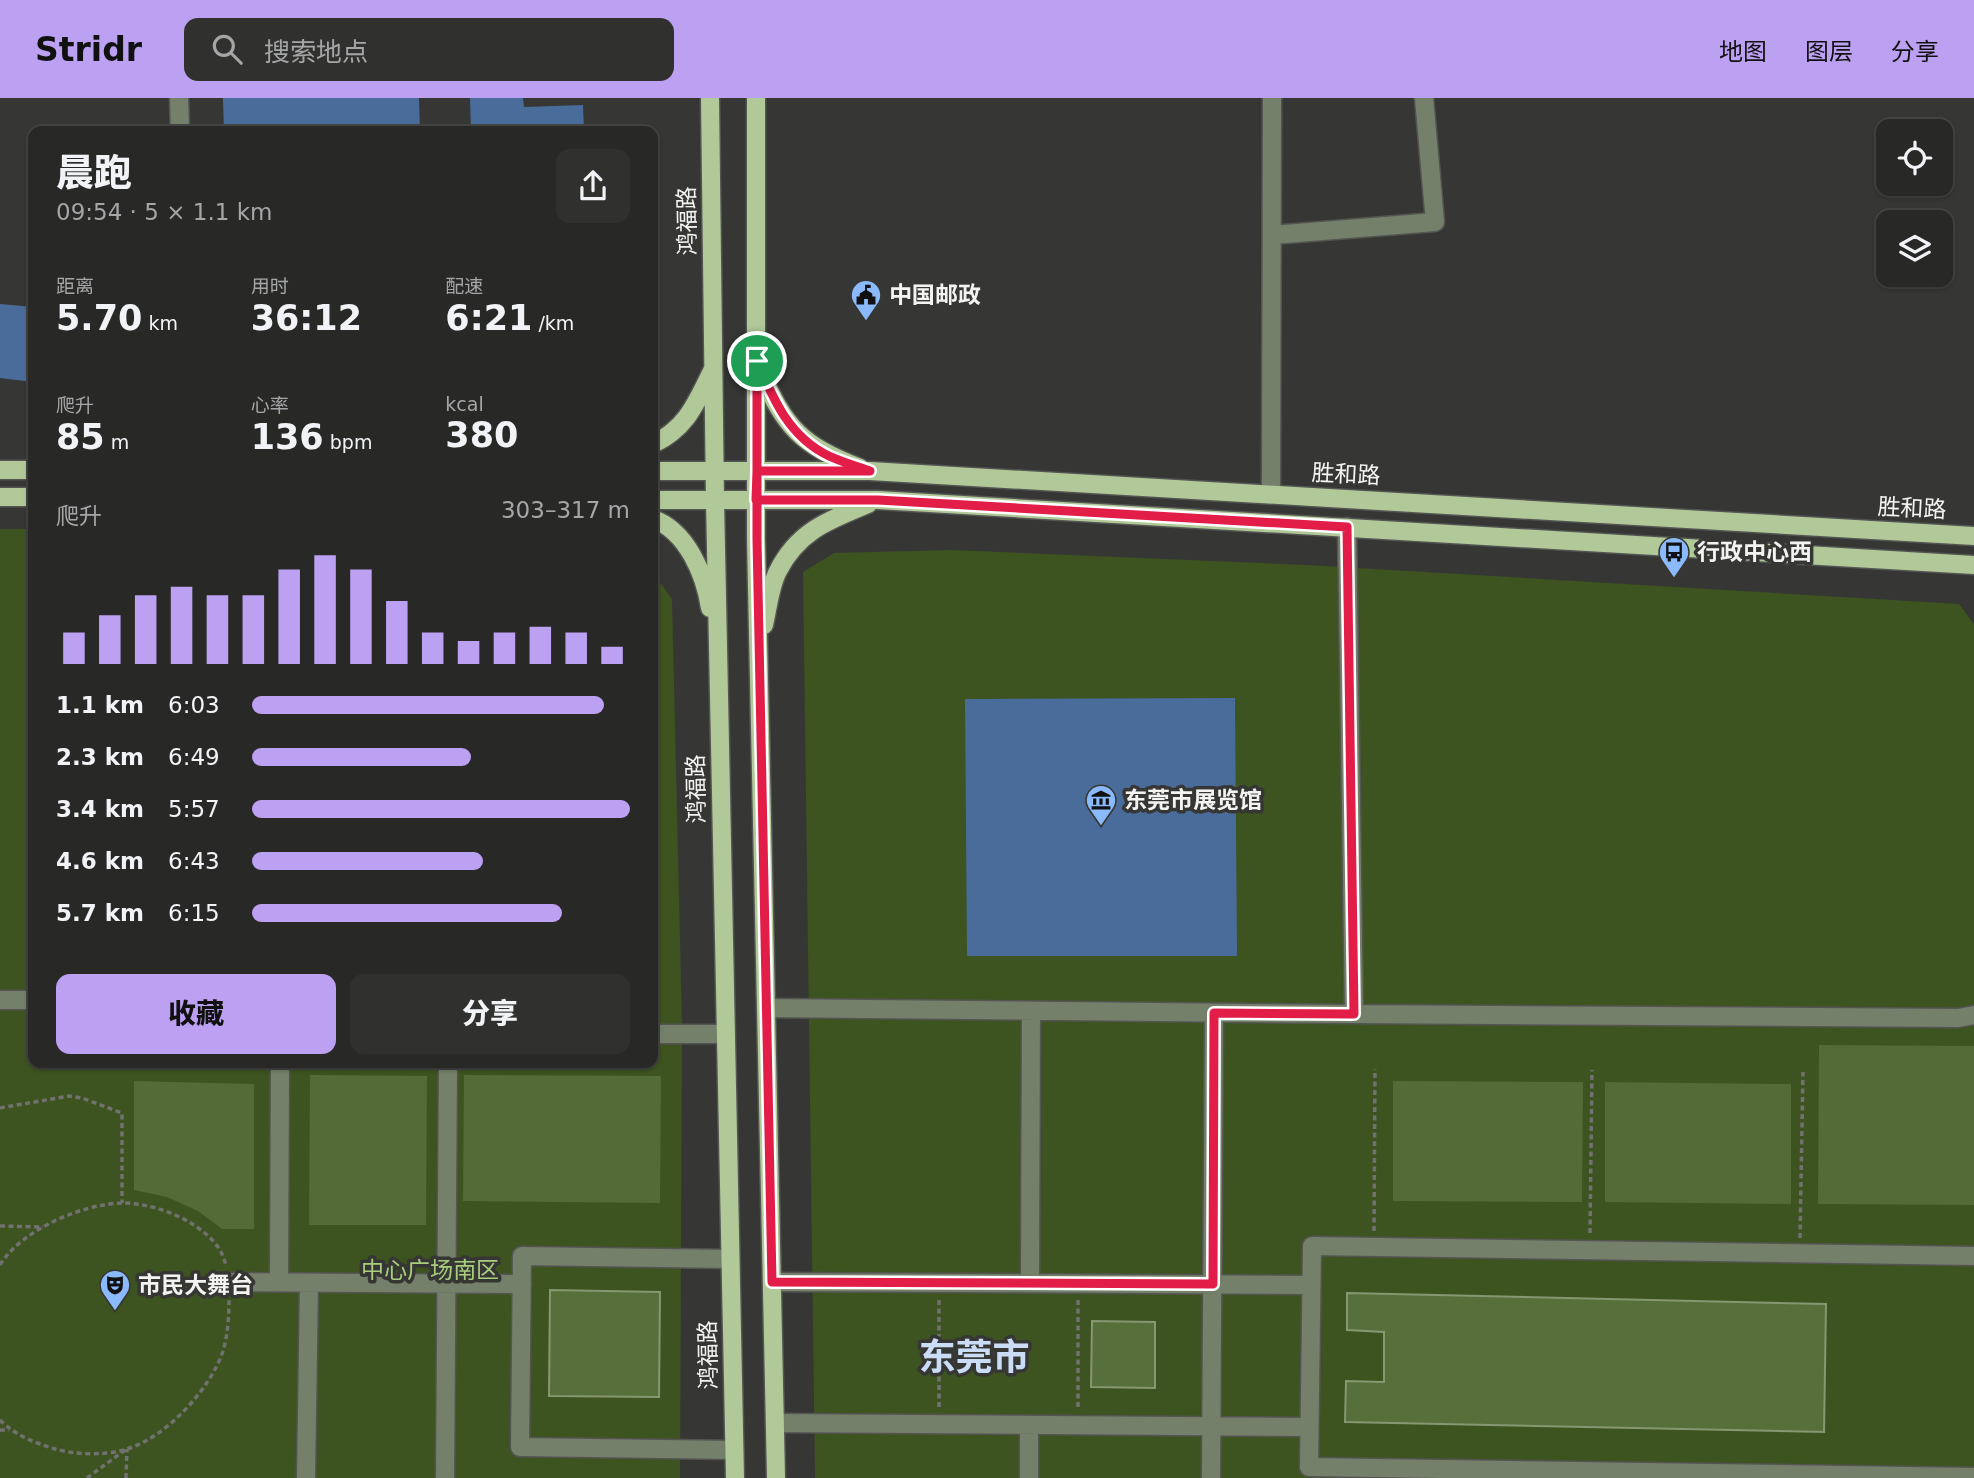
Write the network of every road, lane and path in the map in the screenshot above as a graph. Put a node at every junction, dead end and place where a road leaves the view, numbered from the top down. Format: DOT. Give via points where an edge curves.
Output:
graph roads {
  1 [pos="180,98"];
  2 [pos="710,98"];
  3 [pos="756,98"];
  4 [pos="1272,98"];
  5 [pos="1424,98"];
  6 [pos="180,126"];
  7 [pos="1272,235"];
  8 [pos="757,361"];
  9 [pos="713,368"];
  10 [pos="658,442"];
  11 [pos="0,470"];
  12 [pos="28,470"];
  13 [pos="658,471"];
  14 [pos="715,471"];
  15 [pos="757,471"];
  16 [pos="870,471"];
  17 [pos="1271,494"];
  18 [pos="0,497"];
  19 [pos="28,497"];
  20 [pos="658,500"];
  21 [pos="715,500"];
  22 [pos="756,500"];
  23 [pos="878,500"];
  24 [pos="658,521"];
  25 [pos="1347,527"];
  26 [pos="1974,536"];
  27 [pos="1974,565"];
  28 [pos="759,646"];
  29 [pos="718,653"];
  30 [pos="0,1000"];
  31 [pos="28,1000"];
  32 [pos="766,1008"];
  33 [pos="1031,1011"];
  34 [pos="1214,1013"];
  35 [pos="1354,1014"];
  36 [pos="1974,1015"];
  37 [pos="658,1034"];
  38 [pos="726,1034"];
  39 [pos="280,1068"];
  40 [pos="448,1068"];
  41 [pos="1374,1069"];
  42 [pos="1592,1070"];
  43 [pos="1802,1072"];
  44 [pos="0,1108"];
  45 [pos="122,1203"];
  46 [pos="0,1226"];
  47 [pos="45,1227"];
  48 [pos="1373,1247"];
  49 [pos="1590,1250"];
  50 [pos="1799,1253"];
  51 [pos="1974,1256"];
  52 [pos="730,1259"];
  53 [pos="0,1265"];
  54 [pos="230,1282"];
  55 [pos="279,1282"];
  56 [pos="772,1282"];
  57 [pos="309,1283"];
  58 [pos="447,1283"];
  59 [pos="939,1283"];
  60 [pos="1030,1283"];
  61 [pos="1078,1283"];
  62 [pos="522,1284"];
  63 [pos="1213,1284"];
  64 [pos="1311,1285"];
  65 [pos="0,1420"];
  66 [pos="775,1423"];
  67 [pos="939,1424"];
  68 [pos="1029,1425"];
  69 [pos="1078,1425"];
  70 [pos="1212,1426"];
  71 [pos="1309,1427"];
  72 [pos="0,1430"];
  73 [pos="9,1430"];
  74 [pos="127,1449"];
  75 [pos="734,1450"];
  76 [pos="1974,1477"];
  77 [pos="87,1478"];
  78 [pos="126,1478"];
  79 [pos="306,1478"];
  80 [pos="445,1478"];
  81 [pos="735,1478"];
  82 [pos="776,1478"];
  83 [pos="1029,1478"];
  84 [pos="1211,1478"];
  1 -- 6 [label="street"];
  2 -- 9 [label="main road, 鸿福路"];
  3 -- 8 [label="main road"];
  4 -- 7 [label="street"];
  5 -- 7 [label="street" via="1435,222"];
  7 -- 17 [label="street"];
  8 -- 15 [label="main road"];
  8 -- 16 [label="main road" via="784,419 806,442 828,456"];
  9 -- 10 [label="main road" via="689,415 670,436"];
  9 -- 14 [label="main road, 鸿福路"];
  11 -- 12 [label="main road"];
  13 -- 14 [label="main road, 胜和路"];
  14 -- 15 [label="main road, 胜和路"];
  14 -- 21 [label="main road, 鸿福路"];
  15 -- 16 [label="main road, 胜和路"];
  15 -- 22 [label="main road"];
  16 -- 17 [label="main road, 胜和路"];
  17 -- 26 [label="main road, 胜和路"];
  18 -- 19 [label="main road"];
  20 -- 21 [label="main road"];
  21 -- 22 [label="main road"];
  21 -- 29 [label="main road, 鸿福路"];
  22 -- 23 [label="main road"];
  22 -- 28 [label="main road"];
  23 -- 25 [label="main road"];
  23 -- 28 [label="main road" via="828,520 800,538 777,572"];
  24 -- 29 [label="main road" via="693,554 709,598"];
  25 -- 27 [label="main road"];
  25 -- 35 [label="street"];
  28 -- 32 [label="main road"];
  29 -- 38 [label="main road, 鸿福路"];
  30 -- 31 [label="street"];
  32 -- 33 [label="street"];
  32 -- 56 [label="main road"];
  33 -- 34 [label="street"];
  33 -- 60 [label="street"];
  34 -- 35 [label="street"];
  34 -- 63 [label="street"];
  35 -- 36 [label="street"];
  37 -- 38 [label="street"];
  38 -- 52 [label="main road, 鸿福路"];
  39 -- 55 [label="street"];
  40 -- 58 [label="street"];
  41 -- 48 [label="path"];
  42 -- 49 [label="path"];
  43 -- 50 [label="path"];
  44 -- 45 [label="path" via="69,1096 122,1113"];
  45 -- 47 [label="path" via="65,1216"];
  45 -- 54 [label="path" via="180,1215 206,1233 223,1252"];
  46 -- 47 [label="path"];
  47 -- 53 [label="path" via="27,1237"];
  48 -- 49 [label="street"];
  48 -- 64 [label="street" via="1312,1246"];
  49 -- 50 [label="street"];
  50 -- 51 [label="street"];
  52 -- 62 [label="street" via="522,1256"];
  52 -- 75 [label="main road, 鸿福路"];
  54 -- 55 [label="street"];
  54 -- 74 [label="path" via="223,1352 205,1388 154,1435"];
  55 -- 57 [label="street"];
  56 -- 59 [label="street"];
  56 -- 66 [label="main road"];
  57 -- 58 [label="street"];
  57 -- 79 [label="street"];
  58 -- 62 [label="street"];
  58 -- 80 [label="street"];
  59 -- 60 [label="street"];
  59 -- 67 [label="path"];
  60 -- 61 [label="street"];
  61 -- 63 [label="street"];
  61 -- 69 [label="path"];
  62 -- 75 [label="street" via="520,1447"];
  63 -- 64 [label="street"];
  63 -- 70 [label="street"];
  64 -- 71 [label="street"];
  65 -- 73 [label="path"];
  66 -- 67 [label="street"];
  66 -- 82 [label="main road"];
  67 -- 68 [label="street"];
  68 -- 69 [label="street"];
  68 -- 83 [label="street"];
  69 -- 70 [label="street"];
  70 -- 71 [label="street"];
  70 -- 84 [label="street"];
  71 -- 76 [label="street" via="1309,1467"];
  72 -- 73 [label="path"];
  73 -- 74 [label="path" via="62,1451 89,1454"];
  74 -- 77 [label="path"];
  74 -- 78 [label="path"];
  75 -- 81 [label="main road, 鸿福路"];
}
